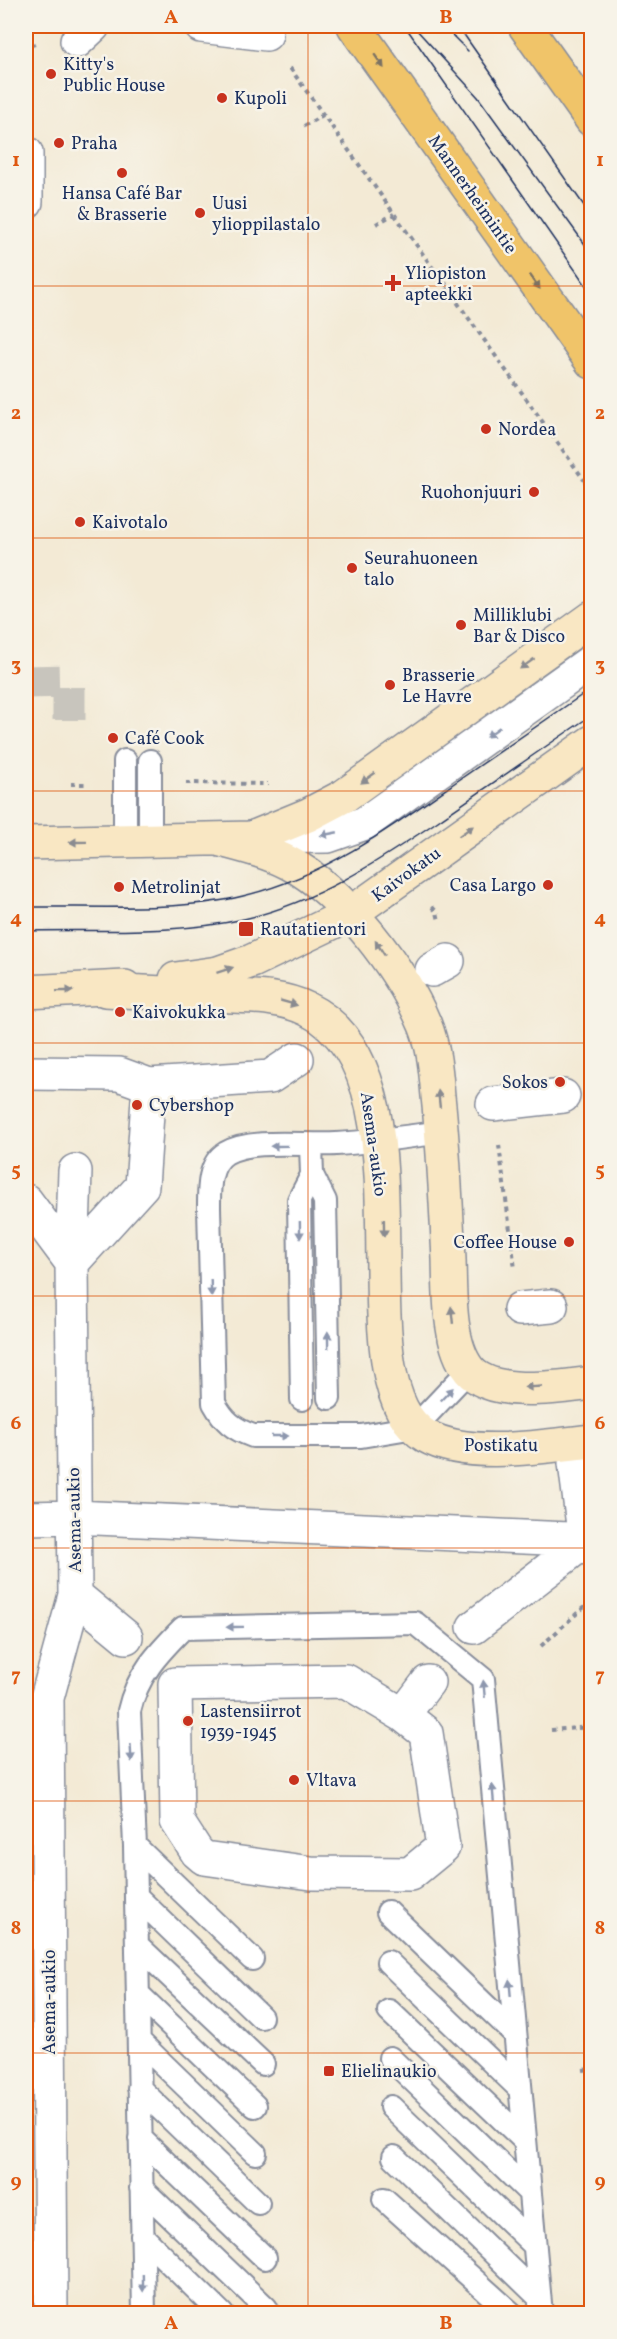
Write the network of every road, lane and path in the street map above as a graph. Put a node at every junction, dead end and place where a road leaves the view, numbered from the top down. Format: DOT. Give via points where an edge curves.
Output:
graph roads {
  1 [pos="201,26"];
  2 [pos="354,26"];
  3 [pos="525,26"];
  4 [pos="582,26"];
  5 [pos="263,30"];
  6 [pos="591,39"];
  7 [pos="323,115"];
  8 [pos="591,120"];
  9 [pos="304,126"];
  10 [pos="26,153"];
  11 [pos="28,202"];
  12 [pos="394,214"];
  13 [pos="376,224"];
  14 [pos="443,283"];
  15 [pos="473,295"];
  16 [pos="591,362"];
  17 [pos="591,490"];
  18 [pos="591,618"];
  19 [pos="591,661"];
  20 [pos="591,742"];
  21 [pos="125,761"];
  22 [pos="150,761"];
  23 [pos="150,783"];
  24 [pos="70,784"];
  25 [pos="125,784"];
  26 [pos="278,784"];
  27 [pos="236,839"];
  28 [pos="138,841"];
  29 [pos="26,843"];
  30 [pos="350,914"];
  31 [pos="105,990"];
  32 [pos="26,992"];
  33 [pos="297,1059"];
  34 [pos="26,1073"];
  35 [pos="149,1085"];
  36 [pos="563,1096"];
  37 [pos="493,1104"];
  38 [pos="442,1132"];
  39 [pos="377,1141"];
  40 [pos="311,1145"];
  41 [pos="75,1171"];
  42 [pos="312,1174"];
  43 [pos="26,1201"];
  44 [pos="72,1263"];
  45 [pos="469,1370"];
  46 [pos="591,1383"];
  47 [pos="329,1398"];
  48 [pos="302,1399"];
  49 [pos="415,1427"];
  50 [pos="583,1452"];
  51 [pos="74,1517"];
  52 [pos="26,1518"];
  53 [pos="588,1540"];
  54 [pos="75,1596"];
  55 [pos="591,1607"];
  56 [pos="474,1627"];
  57 [pos="126,1637"];
  58 [pos="542,1646"];
  59 [pos="428,1682"];
  60 [pos="36,1699"];
  61 [pos="335,1700"];
  62 [pos="403,1715"];
  63 [pos="591,1727"];
  64 [pos="551,1730"];
  65 [pos="135,1846"];
  66 [pos="136,1896"];
  67 [pos="388,1912"];
  68 [pos="137,1945"];
  69 [pos="252,1959"];
  70 [pos="388,1962"];
  71 [pos="138,1994"];
  72 [pos="389,2011"];
  73 [pos="261,2017"];
  74 [pos="514,2033"];
  75 [pos="138,2041"];
  76 [pos="37,2055"];
  77 [pos="390,2058"];
  78 [pos="263,2064"];
  79 [pos="591,2069"];
  80 [pos="583,2070"];
  81 [pos="139,2088"];
  82 [pos="519,2088"];
  83 [pos="255,2106"];
  84 [pos="391,2107"];
  85 [pos="140,2138"];
  86 [pos="524,2139"];
  87 [pos="255,2153"];
  88 [pos="394,2157"];
  89 [pos="141,2188"];
  90 [pos="529,2192"];
  91 [pos="384,2199"];
  92 [pos="258,2203"];
  93 [pos="142,2236"];
  94 [pos="534,2245"];
  95 [pos="265,2258"];
  96 [pos="540,2305"];
  97 [pos="266,2307"];
  98 [pos="51,2313"];
  99 [pos="144,2313"];
  100 [pos="222,2313"];
  101 [pos="513,2313"];
  1 -- 5 [label="street"];
  2 -- 16 [label="main road, Mannerheimintie, one-way"];
  3 -- 8 [label="main road"];
  4 -- 6 [label="path"];
  5 -- 7 [label="path"];
  7 -- 9 [label="path"];
  7 -- 12 [label="path"];
  10 -- 11 [label="street"];
  12 -- 13 [label="path"];
  12 -- 14 [label="path"];
  14 -- 15 [label="path"];
  14 -- 17 [label="path"];
  18 -- 27 [label="main road, one-way" via="344,796 308,815"];
  19 -- 27 [label="street, one-way" via="365,823 328,836"];
  30 -- 20 [label="main road, Kaivokatu, one-way"];
  21 -- 25 [label="lane"];
  22 -- 23 [label="lane"];
  23 -- 26 [label="path"];
  23 -- 28 [label="lane"];
  24 -- 25 [label="path"];
  25 -- 28 [label="lane"];
  27 -- 28 [label="main road"];
  27 -- 30 [label="main road" via="290,864"];
  28 -- 29 [label="main road, one-way"];
  31 -- 30 [label="main road, Kaivokatu, one-way" via="218,973"];
  38 -- 30 [label="main road, one-way" via="435,1068 425,1026 376,942"];
  32 -- 31 [label="main road, Kaivokatu, one-way"];
  31 -- 39 [label="main road, Asema-aukio, one-way" via="268,998 309,1009 338,1031 353,1053 364,1077"];
  33 -- 35 [label="street" via="270,1077"];
  34 -- 35 [label="street" via="119,1074"];
  35 -- 44 [label="street" via="142,1186"];
  36 -- 37 [label="street"];
  38 -- 39 [label="lane"];
  45 -- 38 [label="main road, one-way" via="459,1350 452,1318"];
  39 -- 40 [label="lane"];
  39 -- 49 [label="main road, Asema-aukio, one-way" via="384,1207 385,1346 401,1406"];
  40 -- 42 [label="lane"];
  40 -- 49 [label="lane, one-way" via="245,1146 225,1154 215,1165 209,1182 208,1208 214,1403 223,1419 236,1430 253,1436 361,1436"];
  41 -- 44 [label="street, Asema-aukio"];
  47 -- 42 [label="lane, one-way" via="325,1201"];
  42 -- 48 [label="lane, one-way" via="300,1200"];
  43 -- 44 [label="street"];
  44 -- 51 [label="street, Asema-aukio"];
  46 -- 45 [label="main road, one-way" via="502,1387"];
  49 -- 45 [label="lane, one-way"];
  49 -- 50 [label="main road, Postikatu" via="435,1440 474,1448"];
  50 -- 53 [label="street"];
  51 -- 52 [label="street"];
  51 -- 53 [label="street"];
  51 -- 54 [label="street, Asema-aukio"];
  53 -- 56 [label="street"];
  54 -- 57 [label="street"];
  54 -- 60 [label="street, Asema-aukio"];
  55 -- 58 [label="path" via="583,1608"];
  59 -- 62 [label="street"];
  60 -- 76 [label="street, Asema-aukio"];
  61 -- 62 [label="street"];
  61 -- 62 [label="street" via="346,1681"];
  61 -- 62 [label="street" via="175,1684 182,1764 177,1821 197,1852 204,1858 311,1874 410,1874 443,1847 426,1733"];
  63 -- 64 [label="path"];
  65 -- 66 [label="lane"];
  65 -- 69 [label="lane"];
  74 -- 65 [label="lane, one-way" via="483,1679 416,1623 183,1628 150,1661 131,1702"];
  66 -- 68 [label="lane"];
  66 -- 73 [label="lane"];
  67 -- 74 [label="lane"];
  68 -- 71 [label="lane"];
  68 -- 78 [label="lane"];
  70 -- 82 [label="lane"];
  71 -- 75 [label="lane"];
  71 -- 83 [label="lane"];
  72 -- 86 [label="lane"];
  74 -- 82 [label="lane"];
  75 -- 81 [label="lane"];
  75 -- 87 [label="lane"];
  76 -- 98 [label="street, Asema-aukio"];
  77 -- 90 [label="lane"];
  79 -- 80 [label="path"];
  81 -- 85 [label="lane"];
  81 -- 92 [label="lane"];
  82 -- 86 [label="lane"];
  84 -- 94 [label="lane"];
  85 -- 89 [label="lane"];
  85 -- 95 [label="lane"];
  86 -- 90 [label="lane"];
  88 -- 96 [label="lane"];
  89 -- 93 [label="lane"];
  89 -- 97 [label="lane"];
  90 -- 94 [label="lane"];
  91 -- 101 [label="lane"];
  93 -- 99 [label="lane, one-way"];
  93 -- 100 [label="lane"];
  94 -- 96 [label="lane"];
}
